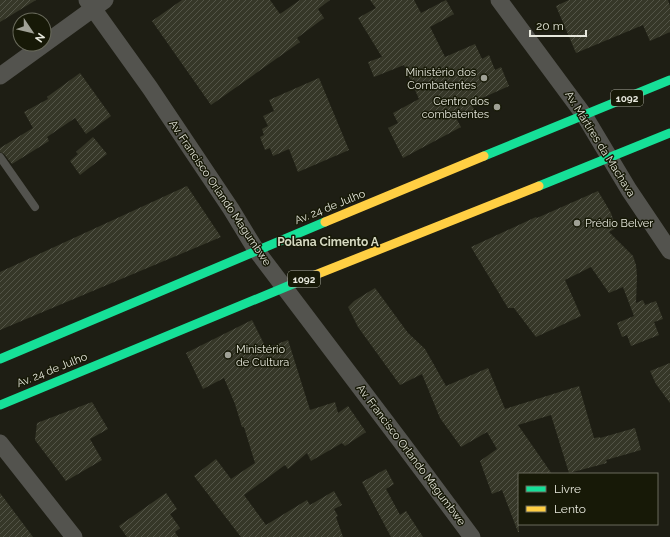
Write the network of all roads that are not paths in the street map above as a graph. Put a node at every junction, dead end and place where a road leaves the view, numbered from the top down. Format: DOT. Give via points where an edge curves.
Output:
graph roads {
  1 [pos="499,0"];
  2 [pos="95,3"];
  3 [pos="0,76"];
  4 [pos="670,80"];
  5 [pos="584,115"];
  6 [pos="670,133"];
  7 [pos="0,157"];
  8 [pos="610,158"];
  9 [pos="35,207"];
  10 [pos="256,250"];
  11 [pos="670,251"];
  12 [pos="284,287"];
  13 [pos="0,359"];
  14 [pos="0,405"];
  15 [pos="0,443"];
  16 [pos="74,537"];
  17 [pos="472,537"];
  1 -- 5 [label="street, Av. Mártires da Machava"];
  2 -- 3 [label="street"];
  2 -- 10 [label="street, Av. Francisco Orlando Magumbwe"];
  4 -- 5 [label="main road, Av. 24 de Julho / 1092"];
  5 -- 8 [label="street, Av. Mártires da Machava"];
  5 -- 10 [label="main road, Av. 24 de Julho / 1092"];
  6 -- 8 [label="main road, Av. 24 de Julho / 1092"];
  7 -- 9 [label="lane"];
  8 -- 11 [label="street, Av. Mártires da Machava" via="628,190"];
  8 -- 12 [label="main road, Av. 24 de Julho / 1092"];
  10 -- 12 [label="street, Av. Francisco Orlando Magumbwe"];
  10 -- 13 [label="main road, Av. 24 de Julho / 1092"];
  12 -- 14 [label="main road, Av. 24 de Julho / 1092"];
  12 -- 17 [label="street, Av. Francisco Orlando Magumbwe"];
  15 -- 16 [label="street"];
}
